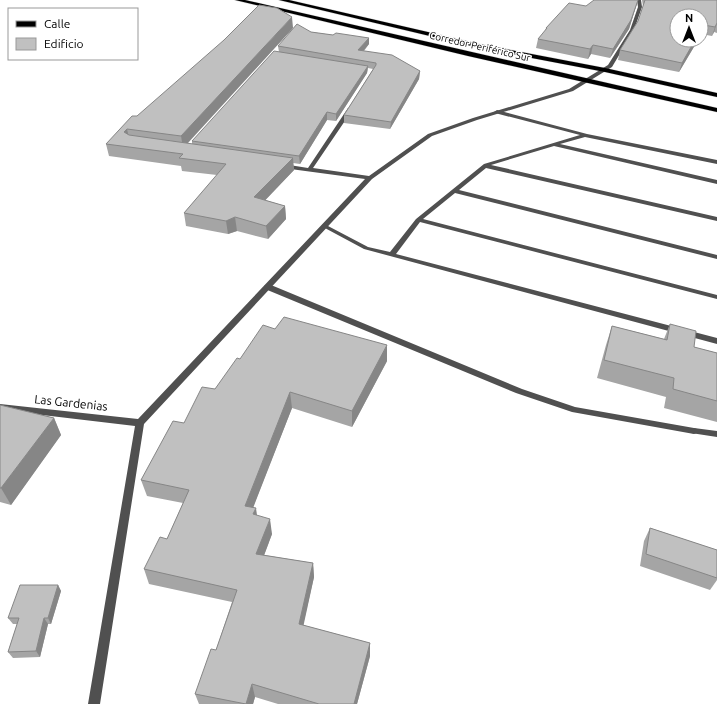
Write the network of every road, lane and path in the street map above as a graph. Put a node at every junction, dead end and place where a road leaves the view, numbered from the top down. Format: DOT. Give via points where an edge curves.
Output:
graph roads {
  1 [pos="238,0"];
  2 [pos="282,0"];
  3 [pos="639,0"];
  4 [pos="605,70"];
  5 [pos="587,80"];
  6 [pos="717,95"];
  7 [pos="352,106"];
  8 [pos="717,110"];
  9 [pos="497,112"];
  10 [pos="585,135"];
  11 [pos="554,145"];
  12 [pos="717,162"];
  13 [pos="279,165"];
  14 [pos="486,166"];
  15 [pos="310,169"];
  16 [pos="370,178"];
  17 [pos="717,182"];
  18 [pos="454,191"];
  19 [pos="717,219"];
  20 [pos="418,220"];
  21 [pos="326,227"];
  22 [pos="392,255"];
  23 [pos="717,257"];
  24 [pos="268,288"];
  25 [pos="717,296"];
  26 [pos="717,341"];
  27 [pos="0,408"];
  28 [pos="140,423"];
  29 [pos="717,434"];
  30 [pos="94,704"];
  1 -- 5 [label="main road, Corredor Periférico Sur"];
  2 -- 4 [label="main road, Corredor Periférico Sur" via="480,46"];
  3 -- 4 [label="street" via="640,6 632,30"];
  4 -- 5 [label="street"];
  4 -- 6 [label="main road, Corredor Periférico Sur"];
  5 -- 8 [label="main road, Corredor Periférico Sur"];
  5 -- 9 [label="street" via="571,90"];
  7 -- 15 [label="street"];
  9 -- 10 [label="street"];
  9 -- 16 [label="street" via="430,135"];
  10 -- 11 [label="street"];
  10 -- 12 [label="street"];
  11 -- 14 [label="street"];
  11 -- 17 [label="street"];
  13 -- 15 [label="street"];
  14 -- 18 [label="street"];
  14 -- 19 [label="street"];
  15 -- 16 [label="street"];
  16 -- 21 [label="street"];
  18 -- 20 [label="street"];
  18 -- 23 [label="street"];
  20 -- 22 [label="street"];
  20 -- 25 [label="street"];
  21 -- 22 [label="street" via="366,248"];
  21 -- 24 [label="street"];
  22 -- 26 [label="street"];
  24 -- 28 [label="street"];
  24 -- 29 [label="street" via="575,410"];
  27 -- 28 [label="street, Las Gardenias"];
  28 -- 30 [label="street"];
}
